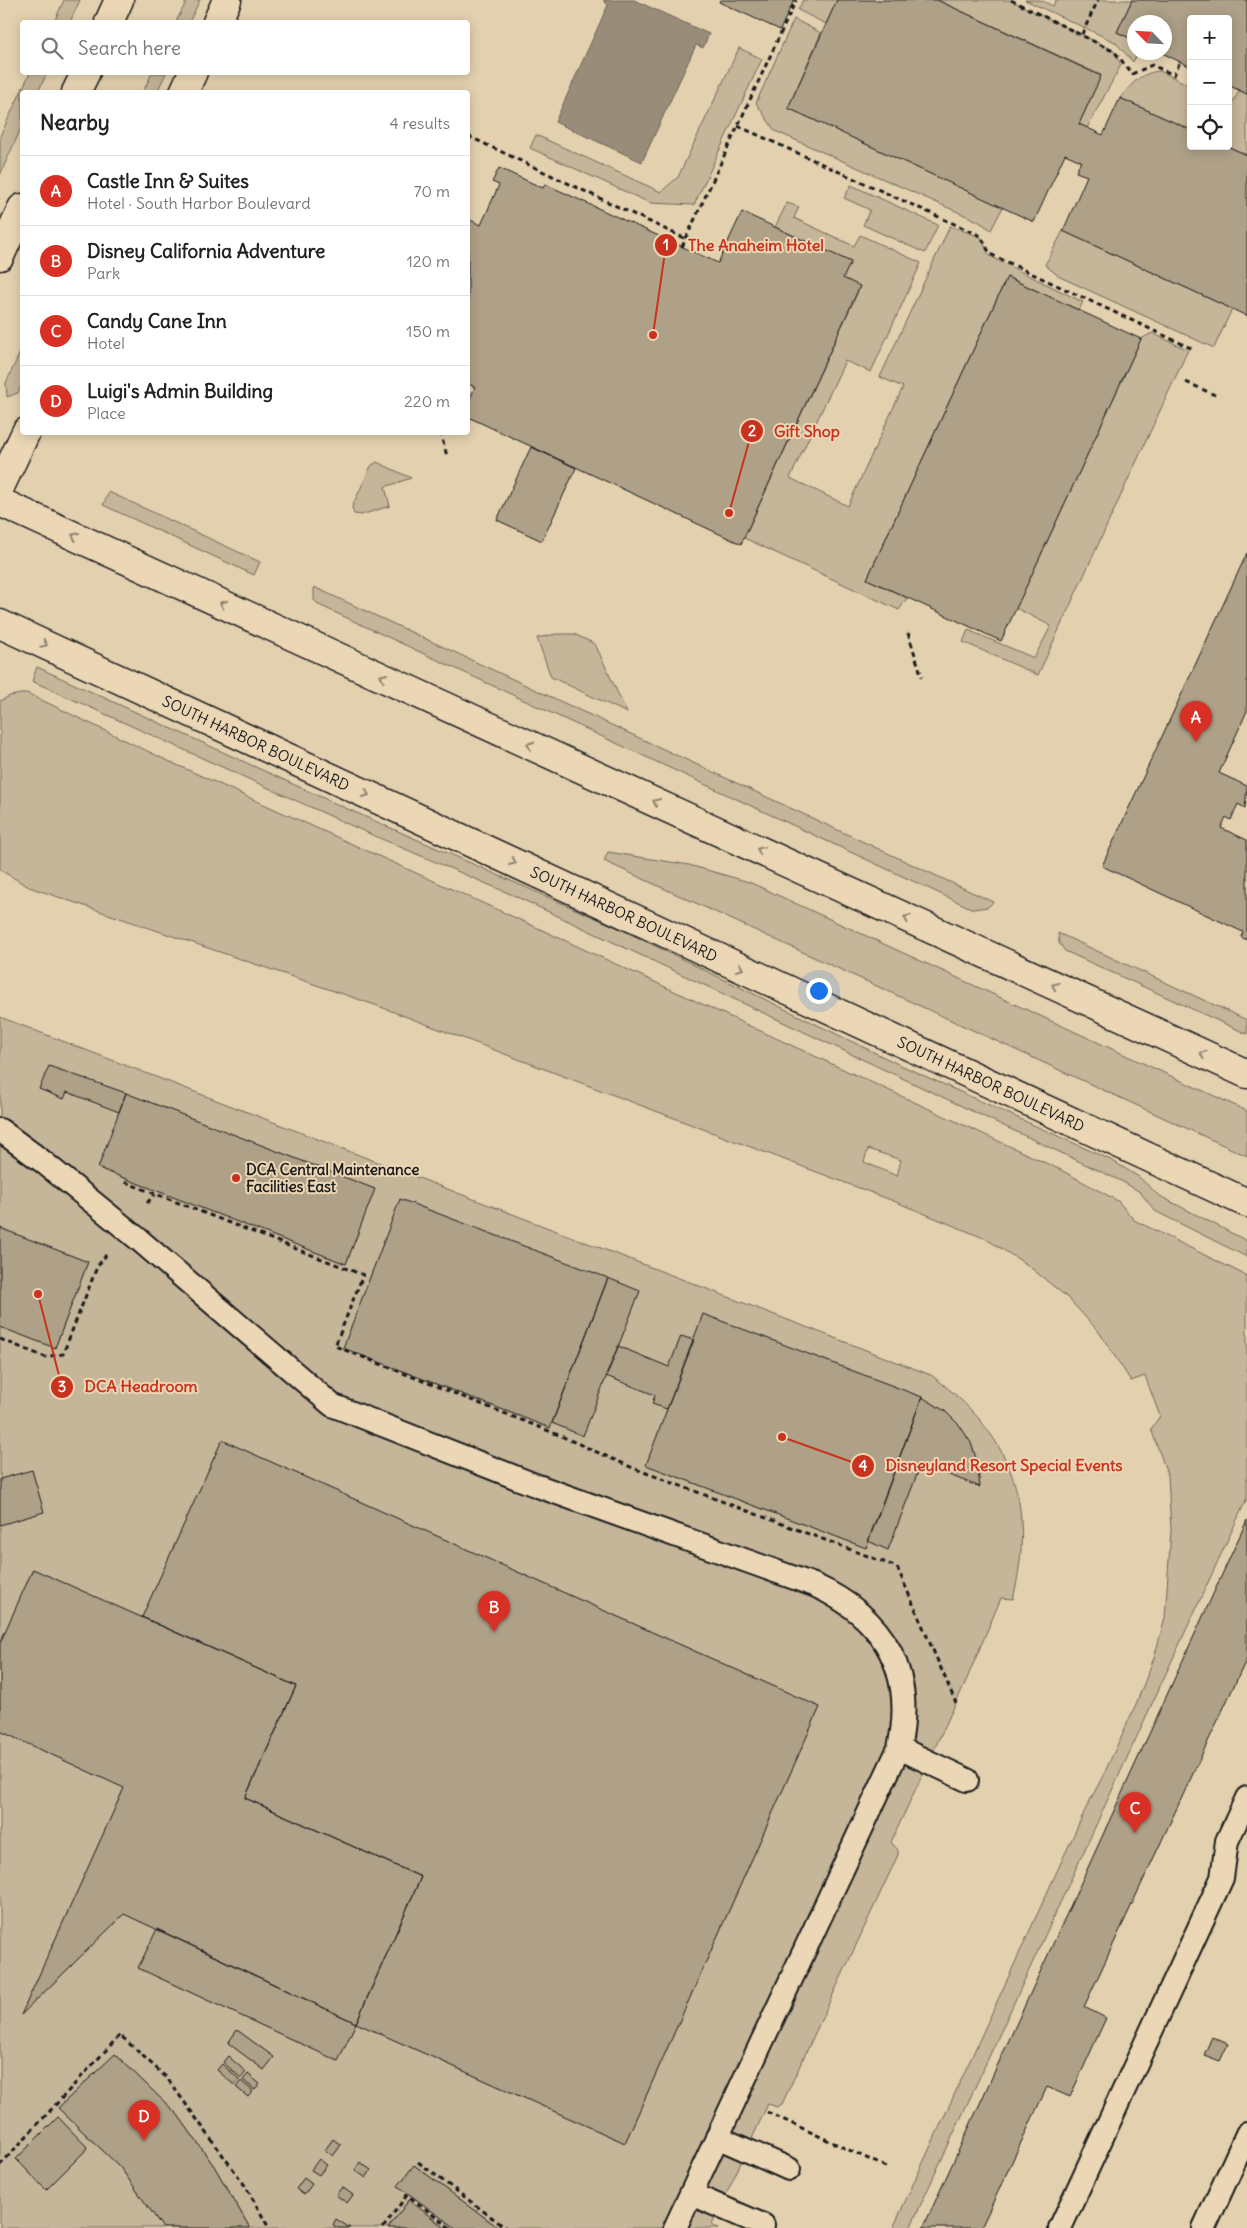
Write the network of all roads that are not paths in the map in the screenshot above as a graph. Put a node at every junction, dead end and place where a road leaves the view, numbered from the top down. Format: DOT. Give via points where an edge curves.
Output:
graph roads {
  1 [pos="119,0"];
  2 [pos="227,0"];
  3 [pos="110,20"];
  4 [pos="218,20"];
  5 [pos="84,75"];
  6 [pos="192,75"];
  7 [pos="77,90"];
  8 [pos="185,90"];
  9 [pos="20,212"];
  10 [pos="0,256"];
  11 [pos="25,435"];
  12 [pos="0,487"];
  13 [pos="0,502"];
  14 [pos="0,624"];
  15 [pos="1247,1074"];
  16 [pos="0,1130"];
  17 [pos="1247,1204"];
  18 [pos="899,1748"];
  19 [pos="967,1780"];
  20 [pos="1247,1798"];
  21 [pos="1247,2134"];
  22 [pos="717,2137"];
  23 [pos="790,2169"];
  24 [pos="691,2194"];
  25 [pos="763,2225"];
  26 [pos="675,2228"];
  27 [pos="1060,2228"];
  28 [pos="1204,2228"];
  1 -- 3 [label="main road"];
  2 -- 4 [label="main road"];
  5 -- 7 [label="main road"];
  6 -- 8 [label="main road"];
  9 -- 10 [label="main road"];
  11 -- 12 [label="main road"];
  15 -- 13 [label="main road, one-way"];
  14 -- 17 [label="main road, SOUTH HARBOR BOULEVARD, one-way"];
  16 -- 18 [label="lane" via="125,1229 332,1404 535,1485 840,1597 866,1617 893,1655 904,1694"];
  18 -- 19 [label="lane"];
  18 -- 22 [label="lane"];
  20 -- 27 [label="lane" via="1227,1840 1222,1878"];
  21 -- 28 [label="lane"];
  22 -- 23 [label="lane"];
  22 -- 24 [label="lane"];
  24 -- 25 [label="lane"];
  24 -- 26 [label="lane"];
}
